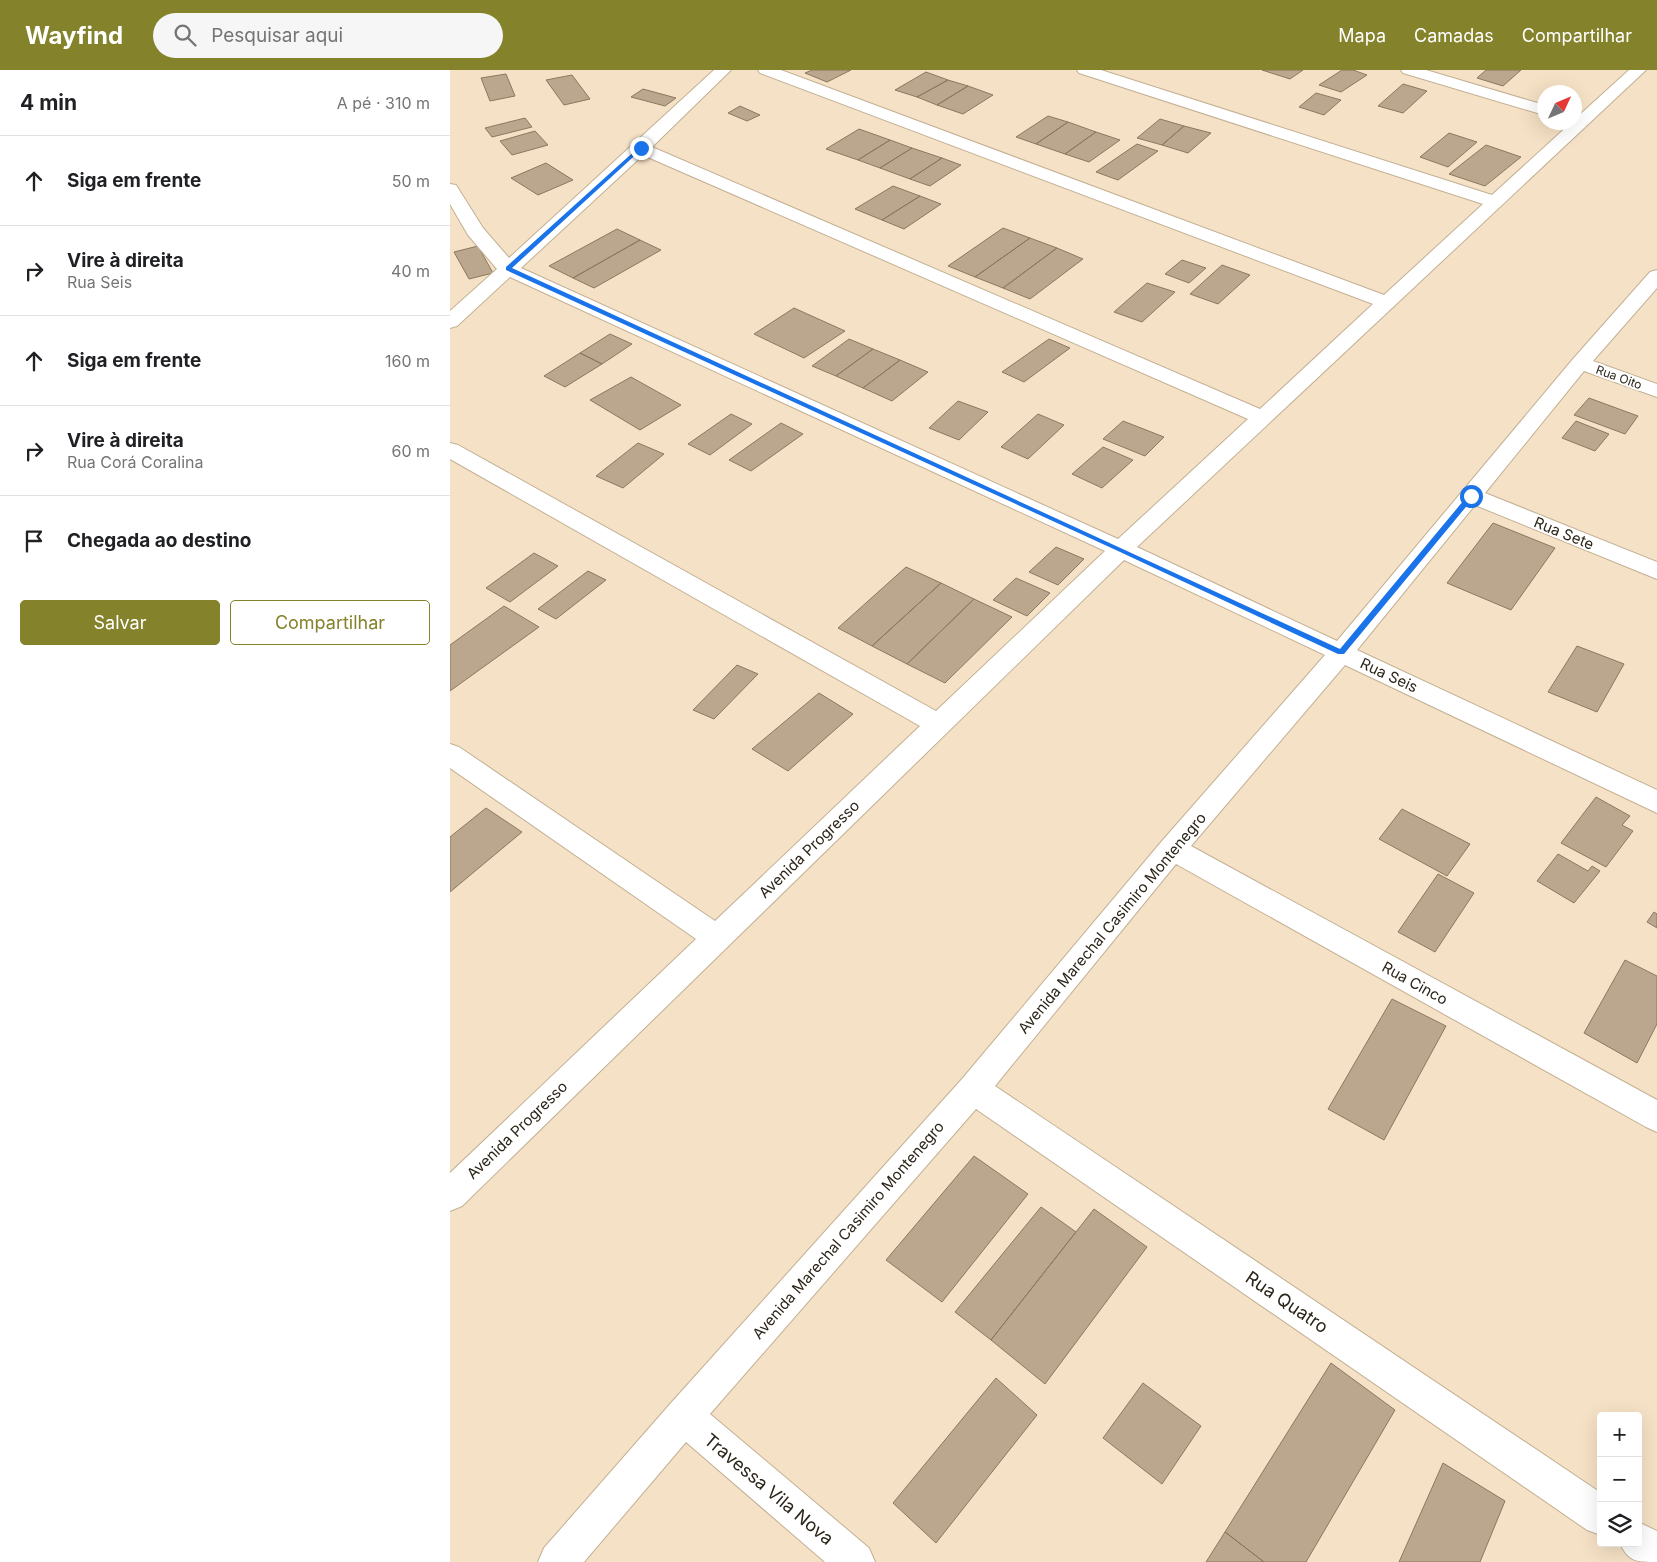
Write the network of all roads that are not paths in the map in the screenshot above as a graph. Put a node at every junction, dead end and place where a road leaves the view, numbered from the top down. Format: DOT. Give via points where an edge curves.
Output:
graph roads {
  1 [pos="723,70"];
  2 [pos="766,70"];
  3 [pos="1085,70"];
  4 [pos="1409,70"];
  5 [pos="1638,70"];
  6 [pos="1537,108"];
  7 [pos="1582,117"];
  8 [pos="1569,130"];
  9 [pos="641,148"];
  10 [pos="450,189"];
  11 [pos="1496,202"];
  12 [pos="508,269"];
  13 [pos="1657,276"];
  14 [pos="1388,303"];
  15 [pos="450,322"];
  16 [pos="1580,363"];
  17 [pos="1657,391"];
  18 [pos="1263,418"];
  19 [pos="450,450"];
  20 [pos="1471,496"];
  21 [pos="1121,549"];
  22 [pos="1657,571"];
  23 [pos="1341,652"];
  24 [pos="938,724"];
  25 [pos="450,754"];
  26 [pos="1657,802"];
  27 [pos="1172,849"];
  28 [pos="717,938"];
  29 [pos="973,1089"];
  30 [pos="1657,1117"];
  31 [pos="450,1195"];
  32 [pos="684,1416"];
  33 [pos="1597,1513"];
  34 [pos="1642,1544"];
  35 [pos="1657,1554"];
  36 [pos="558,1562"];
  37 [pos="855,1562"];
  1 -- 9 [label="street"];
  2 -- 14 [label="street"];
  3 -- 11 [label="street"];
  4 -- 6 [label="street"];
  5 -- 7 [label="street, Avenida Progresso"];
  8 -- 11 [label="street, Avenida Progresso"];
  9 -- 12 [label="street"];
  9 -- 18 [label="street"];
  10 -- 12 [label="street" via="475,230"];
  11 -- 14 [label="street, Avenida Progresso"];
  12 -- 15 [label="street"];
  12 -- 21 [label="street, Rua Seis"];
  13 -- 16 [label="street, Avenida Marechal Casimiro Montenegro"];
  14 -- 18 [label="street, Avenida Progresso"];
  16 -- 17 [label="street, Rua Oito"];
  16 -- 20 [label="street, Avenida Marechal Casimiro Montenegro"];
  18 -- 21 [label="street, Avenida Progresso"];
  19 -- 24 [label="street"];
  20 -- 22 [label="street, Rua Sete"];
  20 -- 23 [label="street, Avenida Marechal Casimiro Montenegro"];
  21 -- 23 [label="street, Rua Seis"];
  21 -- 24 [label="street, Avenida Progresso"];
  23 -- 26 [label="street, Rua Seis"];
  23 -- 27 [label="street, Avenida Marechal Casimiro Montenegro"];
  24 -- 28 [label="street, Avenida Progresso"];
  25 -- 28 [label="street"];
  27 -- 29 [label="street, Avenida Marechal Casimiro Montenegro"];
  27 -- 30 [label="street, Rua Cinco"];
  28 -- 31 [label="street, Avenida Progresso"];
  29 -- 32 [label="street, Avenida Marechal Casimiro Montenegro"];
  29 -- 33 [label="street, Rua Quatro"];
  32 -- 36 [label="street, Avenida Marechal Casimiro Montenegro"];
  32 -- 37 [label="street, Travessa Vila Nova"];
  34 -- 35 [label="street"];
}
